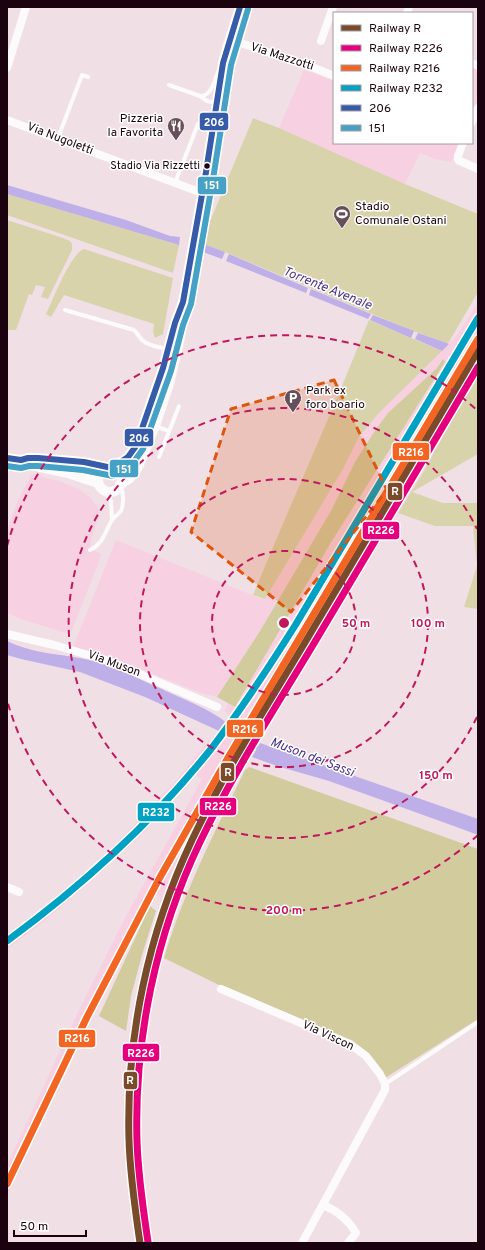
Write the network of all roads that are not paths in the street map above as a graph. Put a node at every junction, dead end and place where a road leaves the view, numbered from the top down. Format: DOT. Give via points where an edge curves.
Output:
graph roads {
  1 [pos="26,7"];
  2 [pos="240,7"];
  3 [pos="333,7"];
  4 [pos="229,40"];
  5 [pos="321,41"];
  6 [pos="226,51"];
  7 [pos="7,68"];
  8 [pos="333,76"];
  9 [pos="88,78"];
  10 [pos="169,85"];
  11 [pos="200,96"];
  12 [pos="216,103"];
  13 [pos="478,108"];
  14 [pos="7,120"];
  15 [pos="214,120"];
  16 [pos="473,120"];
  17 [pos="58,138"];
  18 [pos="463,144"];
  19 [pos="478,169"];
  20 [pos="174,183"];
  21 [pos="202,193"];
  22 [pos="65,310"];
  23 [pos="173,350"];
  24 [pos="152,400"];
  25 [pos="179,406"];
  26 [pos="155,426"];
  27 [pos="169,432"];
  28 [pos="129,455"];
  29 [pos="159,457"];
  30 [pos="7,458"];
  31 [pos="21,460"];
  32 [pos="111,468"];
  33 [pos="98,483"];
  34 [pos="120,485"];
  35 [pos="106,491"];
  36 [pos="112,520"];
  37 [pos="90,550"];
  38 [pos="7,634"];
  39 [pos="217,707"];
  40 [pos="7,887"];
  41 [pos="19,892"];
  42 [pos="221,989"];
  43 [pos="478,1022"];
  44 [pos="385,1084"];
  45 [pos="323,1205"];
  46 [pos="302,1243"];
  47 [pos="348,1243"];
  1 -- 7 [label="street"];
  2 -- 4 [label="street"];
  3 -- 5 [label="street"];
  4 -- 6 [label="street"];
  4 -- 8 [label="street, Via Mazzotti" via="312,66"];
  6 -- 11 [label="lane" via="210,90 206,95"];
  6 -- 12 [label="street"];
  9 -- 17 [label="lane" via="82,75"];
  10 -- 11 [label="lane"];
  11 -- 12 [label="lane"];
  12 -- 15 [label="street"];
  13 -- 16 [label="street"];
  14 -- 17 [label="street, Via Nugoletti"];
  15 -- 20 [label="lane" via="205,119 198,124"];
  15 -- 21 [label="street"];
  17 -- 20 [label="street, Via Nugoletti"];
  18 -- 19 [label="street" via="458,160"];
  20 -- 21 [label="street, Via Nugoletti"];
  21 -- 23 [label="street"];
  22 -- 23 [label="lane" via="134,330 143,341"];
  23 -- 24 [label="street"];
  23 -- 26 [label="street" via="169,384"];
  24 -- 26 [label="street" via="155,408 151,421"];
  24 -- 28 [label="street" via="136,446"];
  25 -- 27 [label="lane"];
  26 -- 27 [label="lane"];
  26 -- 28 [label="street" via="149,427 137,452"];
  26 -- 34 [label="street" via="138,467 129,479"];
  27 -- 29 [label="lane"];
  28 -- 32 [label="street"];
  30 -- 31 [label="street"];
  31 -- 32 [label="street" via="38,458"];
  31 -- 33 [label="street"];
  32 -- 33 [label="street" via="100,472"];
  32 -- 34 [label="street" via="120,474"];
  33 -- 35 [label="street"];
  34 -- 35 [label="street" via="114,491"];
  34 -- 36 [label="lane" via="123,497 120,511"];
  35 -- 36 [label="lane" via="111,501"];
  36 -- 37 [label="lane" via="104,538"];
  38 -- 39 [label="street, Via Muson" via="109,661"];
  40 -- 41 [label="street"];
  42 -- 44 [label="street, Via Viscon" via="350,1044 366,1056"];
  43 -- 44 [label="lane"];
  44 -- 45 [label="street" via="385,1090"];
  45 -- 46 [label="street"];
  45 -- 47 [label="street" via="344,1216 351,1225 356,1233"];
}
